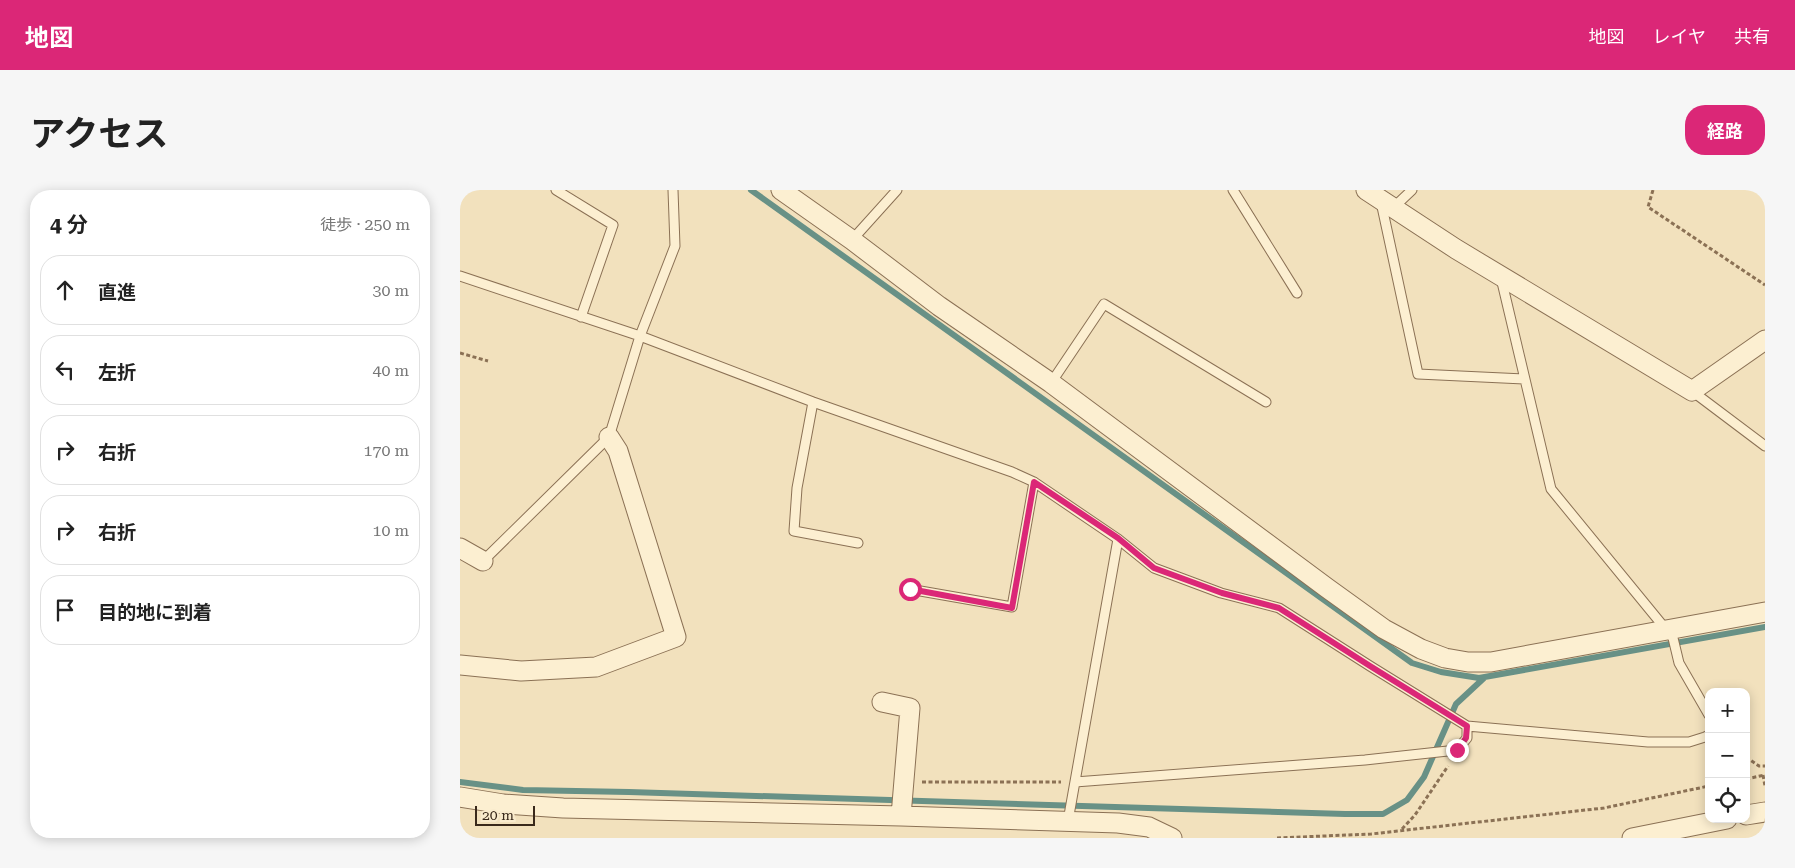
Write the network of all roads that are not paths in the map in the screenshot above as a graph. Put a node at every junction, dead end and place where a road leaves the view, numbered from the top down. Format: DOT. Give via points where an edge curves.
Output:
graph roads {
  1 [pos="556,190"];
  2 [pos="673,190"];
  3 [pos="781,190"];
  4 [pos="897,190"];
  5 [pos="1233,190"];
  6 [pos="1412,190"];
  7 [pos="1380,199"];
  8 [pos="852,240"];
  9 [pos="460,276"];
  10 [pos="1501,276"];
  11 [pos="1297,293"];
  12 [pos="581,317"];
  13 [pos="640,336"];
  14 [pos="1765,340"];
  15 [pos="1524,380"];
  16 [pos="1051,383"];
  17 [pos="1692,391"];
  18 [pos="813,402"];
  19 [pos="1266,402"];
  20 [pos="609,437"];
  21 [pos="1765,446"];
  22 [pos="1034,482"];
  23 [pos="1118,538"];
  24 [pos="858,543"];
  25 [pos="460,548"];
  26 [pos="483,561"];
  27 [pos="910,589"];
  28 [pos="1765,612"];
  29 [pos="1667,630"];
  30 [pos="460,665"];
  31 [pos="882,702"];
  32 [pos="1705,708"];
  33 [pos="1467,726"];
  34 [pos="1705,737"];
  35 [pos="1075,782"];
  36 [pos="460,797"];
  37 [pos="1765,812"];
  38 [pos="1750,815"];
  39 [pos="900,816"];
  40 [pos="1068,821"];
  41 [pos="1707,823"];
  42 [pos="1172,838"];
  43 [pos="1632,838"];
  1 -- 12 [label="lane" via="613,225"];
  2 -- 13 [label="lane" via="675,246"];
  3 -- 8 [label="street"];
  4 -- 8 [label="lane"];
  5 -- 11 [label="lane"];
  6 -- 7 [label="lane"];
  7 -- 10 [label="street"];
  7 -- 15 [label="lane" via="1418,374"];
  8 -- 16 [label="street" via="939,306"];
  9 -- 12 [label="lane"];
  10 -- 15 [label="lane"];
  10 -- 17 [label="street"];
  12 -- 13 [label="lane"];
  13 -- 18 [label="lane"];
  13 -- 20 [label="lane"];
  14 -- 17 [label="street"];
  15 -- 29 [label="lane" via="1551,489"];
  16 -- 19 [label="lane" via="1104,304"];
  16 -- 29 [label="street" via="1384,629 1421,649 1445,658 1491,662"];
  17 -- 21 [label="lane"];
  18 -- 22 [label="lane"];
  18 -- 24 [label="lane" via="796,488 794,531"];
  20 -- 26 [label="lane"];
  20 -- 30 [label="street" via="618,451 676,637 596,667 521,671"];
  22 -- 23 [label="lane"];
  22 -- 27 [label="lane" via="1012,608"];
  23 -- 33 [label="lane" via="1154,568 1222,593 1279,608"];
  23 -- 35 [label="lane"];
  25 -- 26 [label="street"];
  28 -- 29 [label="street"];
  29 -- 32 [label="lane" via="1673,638 1679,663"];
  31 -- 39 [label="street" via="910,708"];
  33 -- 34 [label="lane" via="1648,742 1689,742"];
  33 -- 35 [label="lane" via="1466,738 1457,750"];
  35 -- 40 [label="lane"];
  36 -- 39 [label="street" via="563,808"];
  37 -- 38 [label="street"];
  39 -- 40 [label="street"];
  40 -- 42 [label="street" via="1149,827"];
  41 -- 43 [label="street"];
}
